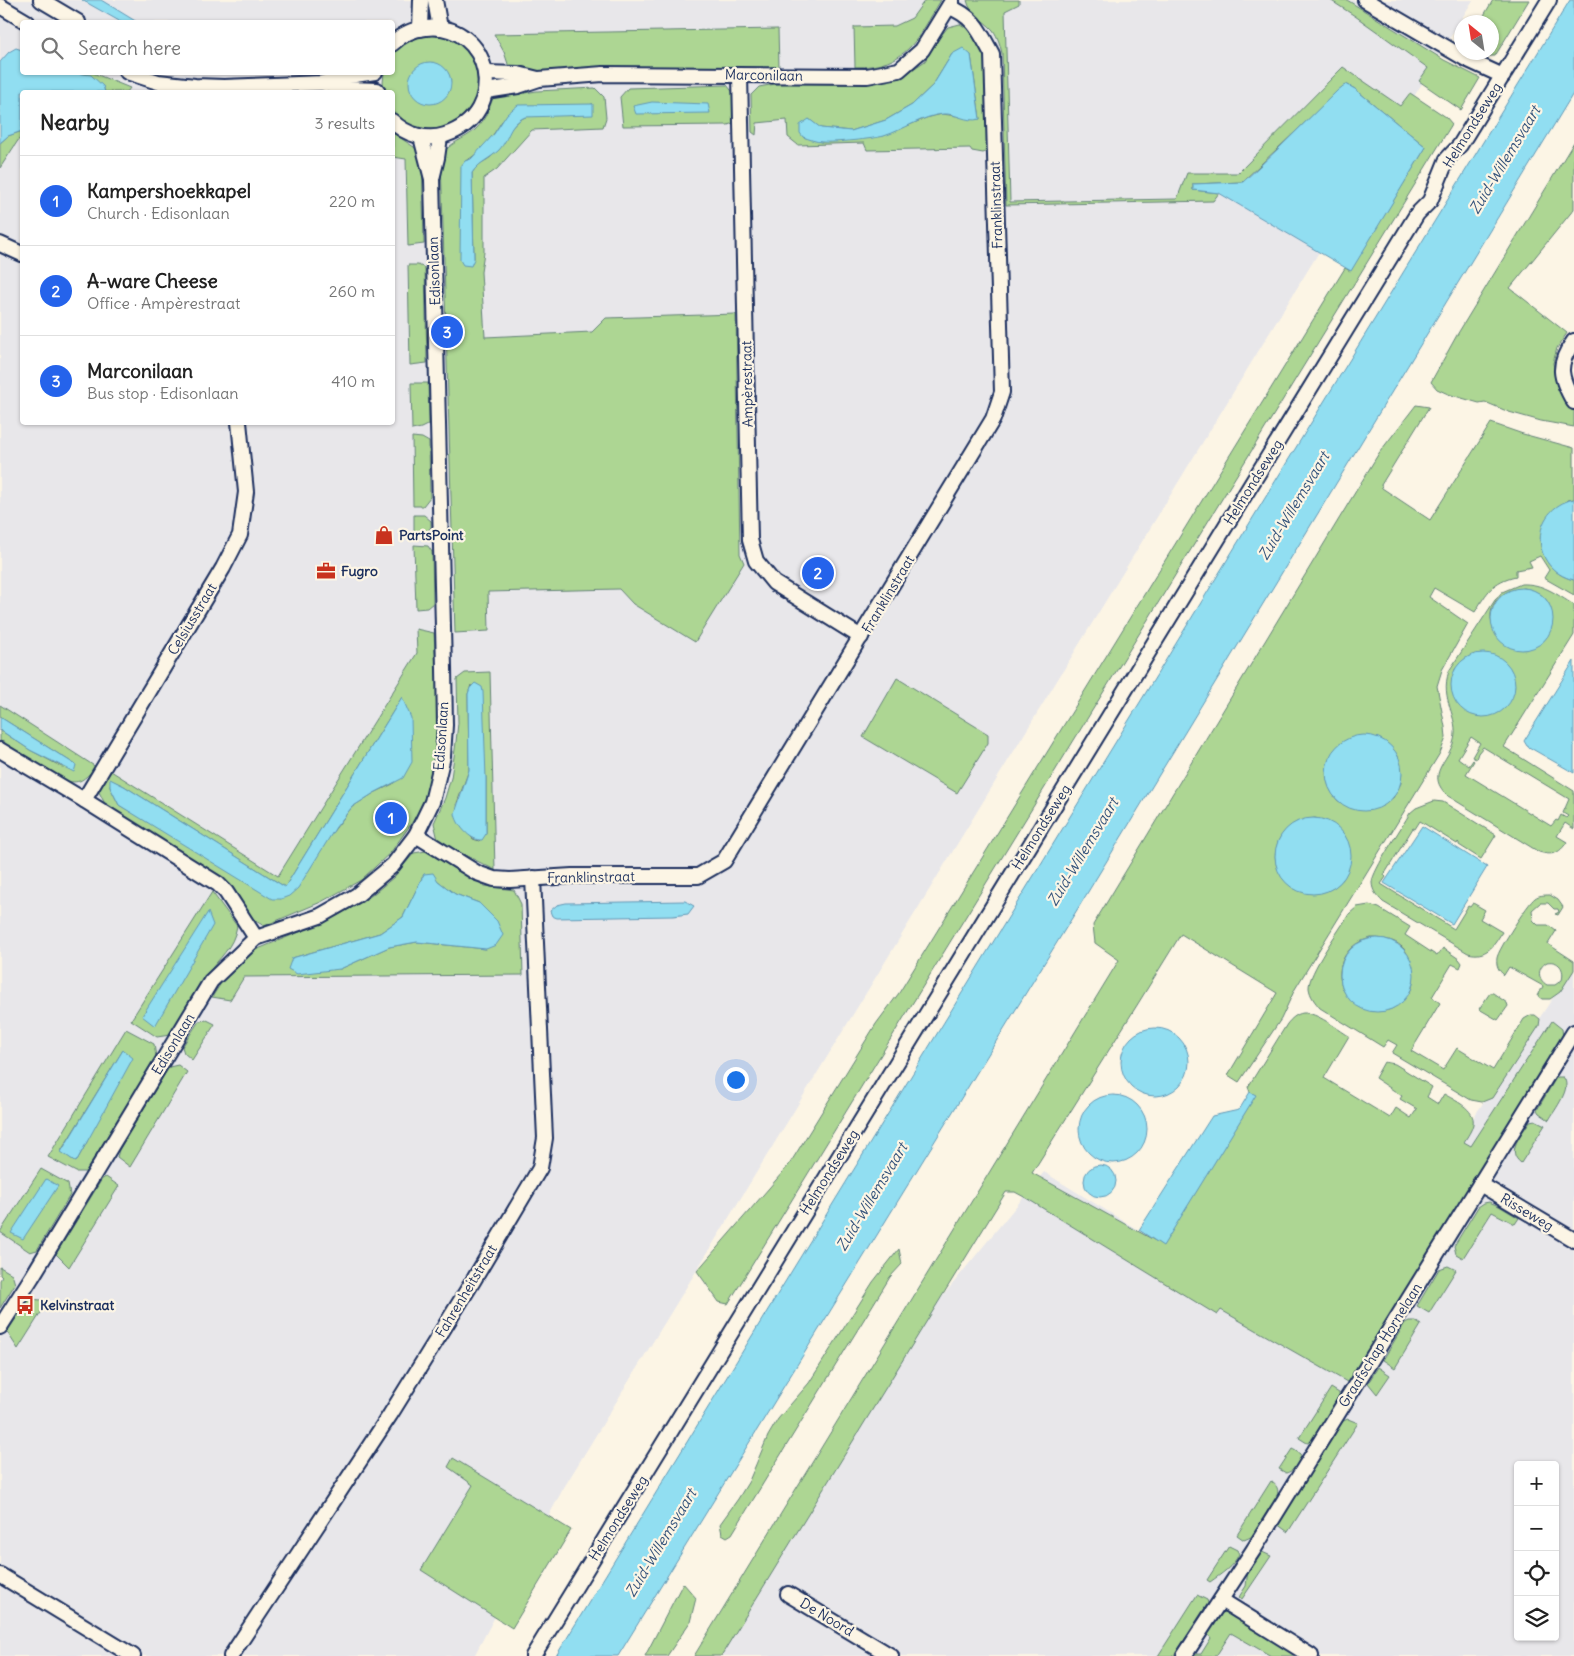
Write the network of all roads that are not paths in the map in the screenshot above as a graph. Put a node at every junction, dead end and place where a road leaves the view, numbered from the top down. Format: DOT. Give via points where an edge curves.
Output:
graph roads {
  1 [pos="41,0"];
  2 [pos="421,0"];
  3 [pos="435,0"];
  4 [pos="1365,0"];
  5 [pos="1549,0"];
  6 [pos="950,3"];
  7 [pos="0,6"];
  8 [pos="24,20"];
  9 [pos="75,20"];
  10 [pos="440,28"];
  11 [pos="420,29"];
  12 [pos="395,42"];
  13 [pos="486,73"];
  14 [pos="355,75"];
  15 [pos="376,75"];
  16 [pos="740,75"];
  17 [pos="1503,76"];
  18 [pos="154,77"];
  19 [pos="539,79"];
  20 [pos="322,83"];
  21 [pos="362,90"];
  22 [pos="377,90"];
  23 [pos="486,91"];
  24 [pos="395,123"];
  25 [pos="421,137"];
  26 [pos="440,137"];
  27 [pos="432,179"];
  28 [pos="0,244"];
  29 [pos="20,253"];
  30 [pos="1574,341"];
  31 [pos="1574,402"];
  32 [pos="238,425"];
  33 [pos="861,637"];
  34 [pos="0,750"];
  35 [pos="84,800"];
  36 [pos="416,835"];
  37 [pos="533,878"];
  38 [pos="256,938"];
  39 [pos="1574,1032"];
  40 [pos="1480,1184"];
  41 [pos="1574,1240"];
  42 [pos="0,1327"];
  43 [pos="0,1575"];
  44 [pos="788,1594"];
  45 [pos="1221,1600"];
  46 [pos="133,1656"];
  47 [pos="231,1656"];
  48 [pos="533,1656"];
  49 [pos="891,1656"];
  50 [pos="1184,1656"];
  51 [pos="1311,1656"];
  1 -- 9 [label="street"];
  2 -- 11 [label="street"];
  3 -- 10 [label="street"];
  4 -- 17 [label="street"];
  5 -- 17 [label="street, Helmondseweg"];
  6 -- 16 [label="street, Marconilaan" via="922,50 899,70 867,76"];
  6 -- 33 [label="street, Franklinstraat" via="979,29 992,54 1002,392 993,419"];
  7 -- 8 [label="street"];
  10 -- 11 [label="street"];
  10 -- 13 [label="street" via="465,39 482,60"];
  11 -- 12 [label="street"];
  13 -- 19 [label="street, Marconilaan" via="518,74"];
  13 -- 23 [label="street"];
  14 -- 20 [label="street"];
  15 -- 22 [label="street"];
  16 -- 19 [label="street, Marconilaan" via="603,74"];
  16 -- 33 [label="street, Ampèrestraat" via="750,540 756,561 774,583"];
  17 -- 48 [label="street, Helmondseweg" via="1460,145 1447,159 1430,200 1406,231"];
  18 -- 20 [label="street" via="195,86"];
  19 -- 23 [label="street, Marconilaan"];
  20 -- 21 [label="street"];
  23 -- 26 [label="street" via="470,122 456,132"];
  24 -- 25 [label="street" via="408,133"];
  25 -- 26 [label="street"];
  25 -- 27 [label="street, Edisonlaan"];
  26 -- 27 [label="street, Edisonlaan"];
  27 -- 36 [label="street, Edisonlaan" via="445,725 443,756 432,802"];
  28 -- 29 [label="street"];
  30 -- 31 [label="street" via="1562,362 1564,385"];
  32 -- 35 [label="street, Celsiusstraat" via="246,492 240,536"];
  33 -- 37 [label="street, Franklinstraat" via="724,861 698,876"];
  34 -- 35 [label="street"];
  35 -- 38 [label="street" via="218,884"];
  36 -- 37 [label="street, Franklinstraat" via="494,880"];
  36 -- 38 [label="street, Edisonlaan" via="393,865 357,895 320,916"];
  37 -- 47 [label="street, Fahrenheitstraat" via="545,1138 540,1168 390,1415"];
  38 -- 42 [label="street, Edisonlaan" via="211,981"];
  39 -- 40 [label="street, Graafschap Hornelaan"];
  40 -- 41 [label="street, Risseweg"];
  40 -- 45 [label="street, Graafschap Hornelaan"];
  43 -- 46 [label="street"];
  44 -- 49 [label="street, De Noord"];
  45 -- 50 [label="street, Graafschap Hornelaan"];
  45 -- 51 [label="street"];
}
